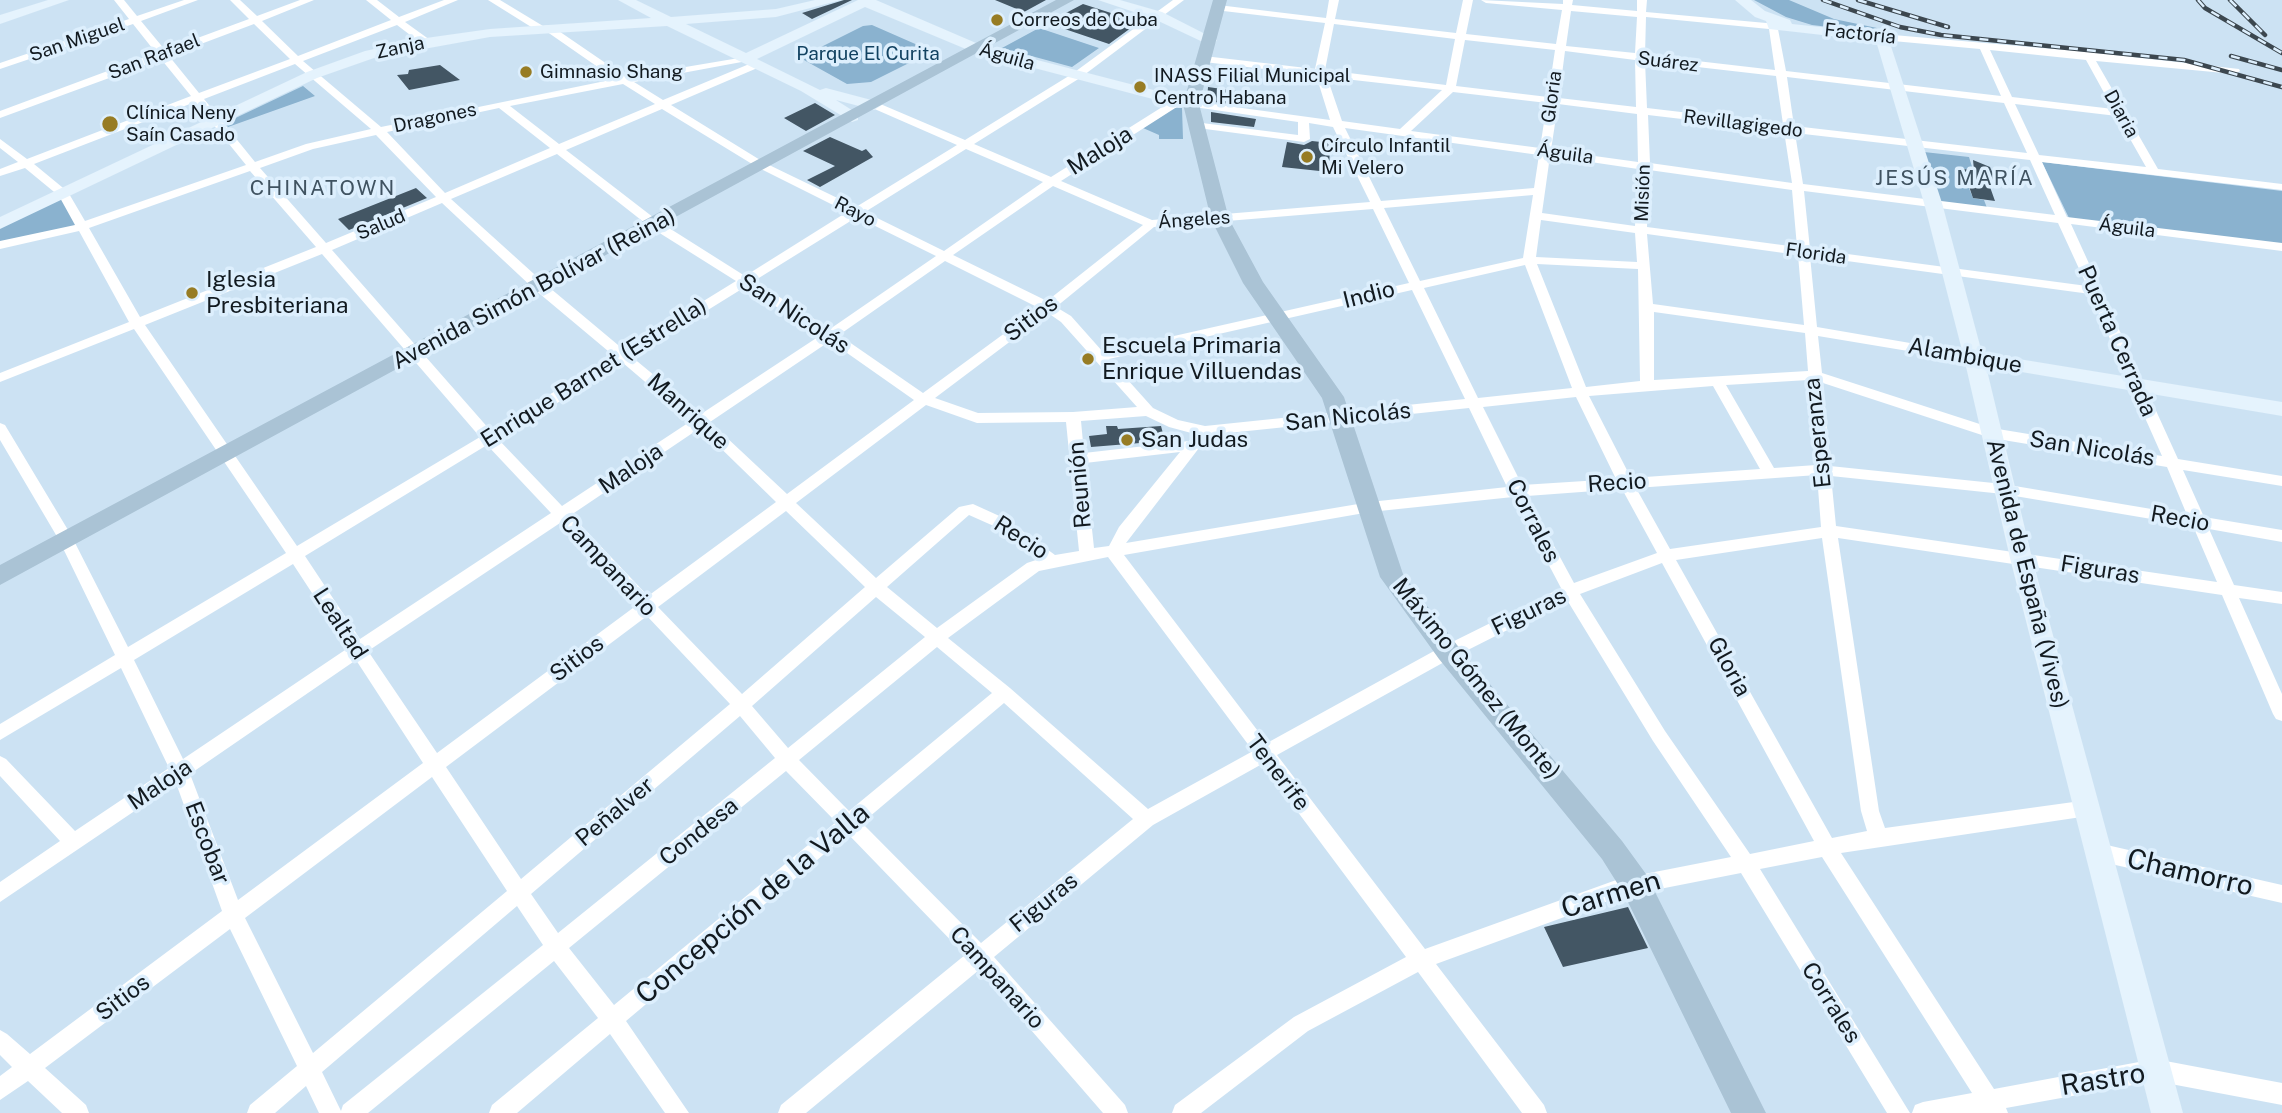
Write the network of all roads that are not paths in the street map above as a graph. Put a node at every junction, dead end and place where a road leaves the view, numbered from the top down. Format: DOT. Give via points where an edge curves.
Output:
graph roads {
  1 [pos="62,0"];
  2 [pos="119,0"];
  3 [pos="193,0"];
  4 [pos="235,0"];
  5 [pos="309,0"];
  6 [pos="371,0"];
  7 [pos="453,0"];
  8 [pos="492,0"];
  9 [pos="627,0"];
  10 [pos="834,0"];
  11 [pos="1067,0"];
  12 [pos="1105,0"];
  13 [pos="1179,0"];
  14 [pos="1334,0"];
  15 [pos="1468,0"];
  16 [pos="1486,0"];
  17 [pos="1642,0"];
  18 [pos="1742,0"];
  19 [pos="866,1"];
  20 [pos="1215,3"];
  21 [pos="1567,4"];
  22 [pos="1157,15"];
  23 [pos="1640,15"];
  24 [pos="1,19"];
  25 [pos="135,20"];
  26 [pos="255,20"];
  27 [pos="397,21"];
  28 [pos="1330,21"];
  29 [pos="671,22"];
  30 [pos="1773,22"];
  31 [pos="543,28"];
  32 [pos="1211,36"];
  33 [pos="1460,36"];
  34 [pos="1882,37"];
  35 [pos="426,42"];
  36 [pos="1983,46"];
  37 [pos="1558,48"];
  38 [pos="978,49"];
  39 [pos="164,53"];
  40 [pos="2088,55"];
  41 [pos="1640,58"];
  42 [pos="1204,59"];
  43 [pos="296,60"];
  44 [pos="753,61"];
  45 [pos="0,66"];
  46 [pos="2235,71"];
  47 [pos="1320,72"];
  48 [pos="312,75"];
  49 [pos="1782,75"];
  50 [pos="1076,76"];
  51 [pos="623,80"];
  52 [pos="806,88"];
  53 [pos="1450,89"];
  54 [pos="1898,89"];
  55 [pos="198,99"];
  56 [pos="1187,100"];
  57 [pos="1553,101"];
  58 [pos="2009,101"];
  59 [pos="501,104"];
  60 [pos="665,104"];
  61 [pos="874,105"];
  62 [pos="1642,112"];
  63 [pos="2120,113"];
  64 [pos="0,116"];
  65 [pos="852,117"];
  66 [pos="1303,119"];
  67 [pos="216,121"];
  68 [pos="1337,123"];
  69 [pos="1194,125"];
  70 [pos="378,130"];
  71 [pos="1790,130"];
  72 [pos="1404,131"];
  73 [pos="0,142"];
  74 [pos="966,144"];
  75 [pos="1914,144"];
  76 [pos="558,150"];
  77 [pos="1544,151"];
  78 [pos="2035,157"];
  79 [pos="25,163"];
  80 [pos="761,165"];
  81 [pos="1644,165"];
  82 [pos="254,168"];
  83 [pos="2154,172"];
  84 [pos="0,173"];
  85 [pos="1051,182"];
  86 [pos="1798,187"];
  87 [pos="2282,187"];
  88 [pos="1537,192"];
  89 [pos="64,194"];
  90 [pos="445,199"];
  91 [pos="1933,203"];
  92 [pos="1379,206"];
  93 [pos="855,212"];
  94 [pos="1537,216"];
  95 [pos="1558,218"];
  96 [pos="1220,219"];
  97 [pos="2063,220"];
  98 [pos="0,224"];
  99 [pos="654,224"];
  100 [pos="1151,224"];
  101 [pos="81,228"];
  102 [pos="1641,231"];
  103 [pos="0,245"];
  104 [pos="2282,247"];
  105 [pos="323,249"];
  106 [pos="1802,251"];
  107 [pos="943,256"];
  108 [pos="1529,260"];
  109 [pos="1643,266"];
  110 [pos="1952,273"];
  111 [pos="743,280"];
  112 [pos="1415,284"];
  113 [pos="539,286"];
  114 [pos="2095,291"];
  115 [pos="1048,307"];
  116 [pos="1647,307"];
  117 [pos="1278,317"];
  118 [pos="138,325"];
  119 [pos="1809,330"];
  120 [pos="830,335"];
  121 [pos="415,354"];
  122 [pos="624,356"];
  123 [pos="1099,357"];
  124 [pos="1974,358"];
  125 [pos="1812,375"];
  126 [pos="0,378"];
  127 [pos="1717,381"];
  128 [pos="1647,385"];
  129 [pos="2139,386"];
  130 [pos="1581,393"];
  131 [pos="922,399"];
  132 [pos="1476,404"];
  133 [pos="2282,409"];
  134 [pos="1148,411"];
  135 [pos="1073,417"];
  136 [pos="1341,418"];
  137 [pos="701,421"];
  138 [pos="0,428"];
  139 [pos="1205,431"];
  140 [pos="1992,433"];
  141 [pos="489,438"];
  142 [pos="1194,445"];
  143 [pos="227,452"];
  144 [pos="1079,459"];
  145 [pos="2170,462"];
  146 [pos="1821,470"];
  147 [pos="1770,474"];
  148 [pos="2282,481"];
  149 [pos="1626,482"];
  150 [pos="2003,489"];
  151 [pos="1517,491"];
  152 [pos="785,501"];
  153 [pos="1370,507"];
  154 [pos="969,509"];
  155 [pos="561,516"];
  156 [pos="2196,521"];
  157 [pos="1829,531"];
  158 [pos="2282,536"];
  159 [pos="66,539"];
  160 [pos="1114,552"];
  161 [pos="294,553"];
  162 [pos="1087,553"];
  163 [pos="1668,555"];
  164 [pos="2021,558"];
  165 [pos="1052,561"];
  166 [pos="0,576"];
  167 [pos="874,586"];
  168 [pos="2226,589"];
  169 [pos="1570,591"];
  170 [pos="2282,598"];
  171 [pos="646,607"];
  172 [pos="936,638"];
  173 [pos="357,650"];
  174 [pos="1448,652"];
  175 [pos="122,657"];
  176 [pos="1004,693"];
  177 [pos="741,705"];
  178 [pos="2282,714"];
  179 [pos="0,733"];
  180 [pos="1262,752"];
  181 [pos="788,760"];
  182 [pos="0,764"];
  183 [pos="435,766"];
  184 [pos="180,771"];
  185 [pos="2088,808"];
  186 [pos="1146,819"];
  187 [pos="850,824"];
  188 [pos="1879,837"];
  189 [pos="74,843"];
  190 [pos="1828,849"];
  191 [pos="2098,852"];
  192 [pos="1744,862"];
  193 [pos="1634,884"];
  194 [pos="520,892"];
  195 [pos="0,893"];
  196 [pos="2282,894"];
  197 [pos="234,916"];
  198 [pos="556,948"];
  199 [pos="979,955"];
  200 [pos="1419,961"];
  201 [pos="613,1020"];
  202 [pos="0,1041"];
  203 [pos="28,1069"];
  204 [pos="312,1069"];
  205 [pos="2155,1070"];
  206 [pos="0,1089"];
  207 [pos="2282,1094"];
  208 [pos="1993,1106"];
  209 [pos="78,1113"];
  210 [pos="258,1113"];
  211 [pos="331,1113"];
  212 [pos="351,1113"];
  213 [pos="500,1113"];
  214 [pos="678,1113"];
  215 [pos="789,1113"];
  216 [pos="1117,1113"];
  217 [pos="1183,1113"];
  218 [pos="1536,1113"];
  219 [pos="1749,1113"];
  220 [pos="1899,1113"];
  221 [pos="1923,1113"];
  222 [pos="2167,1113"];
  1 -- 24 [label="street"];
  2 -- 25 [label="street, Campanario"];
  3 -- 25 [label="street, San Miguel"];
  4 -- 26 [label="street, Manrique"];
  5 -- 26 [label="street, San Rafael"];
  6 -- 27 [label="street"];
  7 -- 27 [label="street"];
  8 -- 31 [label="street, Rayo"];
  9 -- 29 [label="street"];
  10 -- 29 [label="street, Zanja" via="776,13"];
  11 -- 38 [label="main road, Avenida Simón Bolívar (Reina)"];
  12 -- 22 [label="street"];
  13 -- 22 [label="street, Enrique Barnet (Estrella)"];
  14 -- 28 [label="street, Corrales"];
  15 -- 33 [label="street"];
  16 -- 21 [label="street, Factoría"];
  17 -- 23 [label="street, Misión"];
  18 -- 30 [label="street"];
  19 -- 38 [label="street, Águila"];
  19 -- 44 [label="street, Dragones"];
  20 -- 28 [label="street, Suárez"];
  20 -- 32 [label="main road, Máximo Gómez (Monte)"];
  21 -- 23 [label="street, Factoría"];
  21 -- 37 [label="street, Gloria"];
  22 -- 32 [label="street"];
  22 -- 50 [label="street, Enrique Barnet (Estrella)"];
  23 -- 30 [label="street, Factoría"];
  23 -- 41 [label="street, Misión"];
  25 -- 39 [label="street, Campanario"];
  25 -- 45 [label="street, San Miguel"];
  26 -- 39 [label="street, San Rafael"];
  26 -- 43 [label="street, Manrique"];
  27 -- 35 [label="street"];
  27 -- 43 [label="street"];
  28 -- 33 [label="street, Suárez"];
  28 -- 47 [label="street, Corrales"];
  29 -- 31 [label="street, Zanja"];
  29 -- 44 [label="street"];
  30 -- 34 [label="street, Factoría"];
  30 -- 49 [label="street, Esperanza"];
  31 -- 35 [label="street, Zanja"];
  31 -- 51 [label="street, Rayo"];
  32 -- 42 [label="main road, Máximo Gómez (Monte)"];
  33 -- 37 [label="street, Suárez"];
  33 -- 53 [label="street"];
  34 -- 36 [label="street, Factoría"];
  34 -- 54 [label="street, Avenida de España (Vives)"];
  35 -- 48 [label="street, Zanja" via="361,57"];
  36 -- 40 [label="street, Factoría"];
  36 -- 58 [label="street, Puerta Cerrada"];
  37 -- 41 [label="street, Suárez"];
  37 -- 57 [label="street, Gloria"];
  38 -- 50 [label="street, Águila"];
  38 -- 61 [label="main road, Avenida Simón Bolívar (Reina)"];
  39 -- 55 [label="street, Campanario"];
  39 -- 64 [label="street, San Rafael"];
  40 -- 46 [label="street, Factoría"];
  40 -- 63 [label="street, Diaria"];
  41 -- 49 [label="street, Suárez"];
  41 -- 62 [label="street, Misión"];
  42 -- 47 [label="street, Revillagigedo"];
  42 -- 56 [label="main road, Máximo Gómez (Monte)"];
  43 -- 48 [label="street, Manrique"];
  43 -- 55 [label="street"];
  44 -- 51 [label="street, Dragones"];
  44 -- 52 [label="street"];
  44 -- 60 [label="street, Salud"];
  47 -- 53 [label="street, Revillagigedo"];
  47 -- 68 [label="street, Corrales"];
  48 -- 67 [label="street, Zanja"];
  48 -- 70 [label="street, Manrique"];
  49 -- 54 [label="street, Suárez"];
  49 -- 71 [label="street, Esperanza"];
  50 -- 56 [label="street, Águila"];
  50 -- 74 [label="street, Enrique Barnet (Estrella)"];
  51 -- 59 [label="street, Dragones"];
  51 -- 60 [label="street, Rayo"];
  52 -- 61 [label="street"];
  52 -- 65 [label="street"];
  53 -- 57 [label="street, Revillagigedo"];
  53 -- 72 [label="street"];
  54 -- 58 [label="street, Suárez"];
  54 -- 75 [label="street, Avenida de España (Vives)"];
  55 -- 67 [label="street, Campanario"];
  55 -- 79 [label="street"];
  56 -- 66 [label="street, Águila"];
  56 -- 69 [label="main road, Máximo Gómez (Monte)"];
  56 -- 85 [label="street, Maloja"];
  57 -- 62 [label="street, Revillagigedo"];
  57 -- 77 [label="street, Gloria"];
  58 -- 63 [label="street, Suárez"];
  58 -- 78 [label="street, Puerta Cerrada"];
  59 -- 70 [label="street, Dragones"];
  59 -- 76 [label="street, San Nicolás"];
  60 -- 76 [label="street, Salud"];
  60 -- 80 [label="street, Rayo"];
  61 -- 65 [label="main road, Avenida Simón Bolívar (Reina)"];
  61 -- 74 [label="street, Ángeles"];
  62 -- 71 [label="street, Revillagigedo"];
  62 -- 81 [label="street, Misión"];
  63 -- 83 [label="street, Diaria"];
  65 -- 80 [label="main road, Avenida Simón Bolívar (Reina)"];
  66 -- 68 [label="street, Águila"];
  66 -- 69 [label="street" via="1304,139"];
  67 -- 82 [label="street, Campanario"];
  67 -- 89 [label="street, Zanja"];
  68 -- 72 [label="street, Águila"];
  68 -- 92 [label="street, Corrales"];
  69 -- 96 [label="main road, Máximo Gómez (Monte)"];
  70 -- 82 [label="street, Dragones" via="310,146"];
  70 -- 90 [label="street, Manrique"];
  71 -- 75 [label="street, Revillagigedo"];
  71 -- 86 [label="street, Esperanza"];
  72 -- 77 [label="street, Águila"];
  73 -- 79 [label="street, Lealtad"];
  74 -- 85 [label="street, Ángeles"];
  74 -- 93 [label="street, Enrique Barnet (Estrella)"];
  75 -- 78 [label="street, Revillagigedo"];
  75 -- 91 [label="street, Avenida de España (Vives)"];
  76 -- 90 [label="street, Salud"];
  76 -- 99 [label="street, San Nicolás"];
  77 -- 81 [label="street, Águila"];
  77 -- 88 [label="street, Gloria"];
  78 -- 83 [label="street, Revillagigedo"];
  78 -- 97 [label="street, Puerta Cerrada"];
  79 -- 84 [label="street"];
  79 -- 89 [label="street, Lealtad"];
  80 -- 93 [label="street, Rayo"];
  80 -- 99 [label="main road, Avenida Simón Bolívar (Reina)"];
  81 -- 86 [label="street, Águila"];
  81 -- 102 [label="street, Misión"];
  82 -- 101 [label="street, Dragones"];
  82 -- 105 [label="street, Campanario"];
  83 -- 87 [label="street, Revillagigedo"];
  85 -- 100 [label="street, Ángeles"];
  85 -- 107 [label="street, Maloja"];
  86 -- 91 [label="street, Águila"];
  86 -- 106 [label="street, Esperanza"];
  88 -- 92 [label="street, Ángeles"];
  88 -- 94 [label="street, Gloria"];
  88 -- 95 [label="street"];
  89 -- 98 [label="street, Zanja"];
  89 -- 101 [label="street, Lealtad"];
  90 -- 105 [label="street, Salud"];
  90 -- 113 [label="street, Manrique"];
  91 -- 97 [label="street, Águila"];
  91 -- 110 [label="street, Avenida de España (Vives)"];
  92 -- 96 [label="street, Ángeles"];
  92 -- 112 [label="street, Corrales"];
  93 -- 107 [label="street, Rayo"];
  93 -- 111 [label="street, Enrique Barnet (Estrella)"];
  94 -- 95 [label="street, Florida"];
  94 -- 108 [label="street, Gloria"];
  95 -- 102 [label="street, Florida"];
  96 -- 100 [label="street, Ángeles"];
  96 -- 117 [label="main road, Máximo Gómez (Monte)" via="1244,269"];
  97 -- 104 [label="street, Águila"];
  97 -- 114 [label="street, Puerta Cerrada"];
  99 -- 111 [label="street, San Nicolás"];
  99 -- 113 [label="main road, Avenida Simón Bolívar (Reina)"];
  100 -- 115 [label="street, Sitios"];
  101 -- 103 [label="street, Dragones"];
  101 -- 118 [label="street, Lealtad"];
  102 -- 106 [label="street, Florida"];
  102 -- 109 [label="street, Misión"];
  105 -- 118 [label="street, Salud"];
  105 -- 121 [label="street, Campanario"];
  106 -- 110 [label="street, Florida"];
  106 -- 119 [label="street, Esperanza"];
  107 -- 115 [label="street, Rayo"];
  107 -- 120 [label="street, Maloja"];
  108 -- 109 [label="street, Indio"];
  108 -- 112 [label="street, Indio"];
  108 -- 130 [label="street, Gloria"];
  109 -- 116 [label="street, Misión"];
  110 -- 114 [label="street, Florida"];
  110 -- 124 [label="street, Avenida de España (Vives)"];
  111 -- 120 [label="street, San Nicolás"];
  111 -- 122 [label="street, Enrique Barnet (Estrella)"];
  112 -- 117 [label="street, Indio"];
  112 -- 132 [label="street, Corrales"];
  113 -- 121 [label="main road, Avenida Simón Bolívar (Reina)"];
  113 -- 122 [label="street, Manrique"];
  114 -- 129 [label="street, Puerta Cerrada"];
  115 -- 123 [label="street, Rayo" via="1066,319"];
  115 -- 131 [label="street, Sitios"];
  116 -- 119 [label="street, Alambique"];
  116 -- 128 [label="street, Misión"];
  117 -- 123 [label="street, Indio"];
  117 -- 136 [label="main road, Máximo Gómez (Monte)" via="1327,386"];
  118 -- 126 [label="street, Salud"];
  118 -- 143 [label="street, Lealtad"];
  119 -- 124 [label="street, Alambique"];
  119 -- 125 [label="street, Esperanza"];
  120 -- 131 [label="street, San Nicolás"];
  120 -- 137 [label="street, Maloja"];
  121 -- 141 [label="street, Campanario"];
  121 -- 143 [label="main road, Avenida Simón Bolívar (Reina)"];
  122 -- 137 [label="street, Manrique"];
  122 -- 141 [label="street, Enrique Barnet (Estrella)"];
  123 -- 134 [label="street, Rayo"];
  124 -- 129 [label="street, Alambique"];
  124 -- 140 [label="street, Avenida de España (Vives)"];
  125 -- 127 [label="street, San Nicolás"];
  125 -- 140 [label="street, San Nicolás"];
  125 -- 146 [label="street, Esperanza"];
  127 -- 128 [label="street, San Nicolás"];
  127 -- 147 [label="street"];
  128 -- 130 [label="street, San Nicolás"];
  129 -- 133 [label="street, Alambique"];
  129 -- 145 [label="street, Puerta Cerrada"];
  130 -- 132 [label="street, San Nicolás"];
  130 -- 149 [label="street, Gloria"];
  131 -- 135 [label="street, San Nicolás" via="976,418"];
  131 -- 152 [label="street, Sitios"];
  132 -- 136 [label="street, San Nicolás"];
  132 -- 151 [label="street, Corrales"];
  134 -- 135 [label="street, San Nicolás"];
  134 -- 139 [label="street, San Nicolás" via="1174,424"];
  135 -- 144 [label="street, Reunión"];
  136 -- 139 [label="street, San Nicolás"];
  136 -- 153 [label="main road, Máximo Gómez (Monte)"];
  137 -- 152 [label="street, Manrique"];
  137 -- 155 [label="street, Maloja"];
  138 -- 159 [label="street, Escobar"];
  139 -- 142 [label="street"];
  140 -- 145 [label="street, San Nicolás"];
  140 -- 150 [label="street, Avenida de España (Vives)"];
  141 -- 155 [label="street, Campanario"];
  141 -- 161 [label="street, Enrique Barnet (Estrella)"];
  142 -- 144 [label="street"];
  142 -- 160 [label="street" via="1124,531"];
  143 -- 159 [label="main road, Avenida Simón Bolívar (Reina)"];
  143 -- 161 [label="street, Lealtad"];
  144 -- 162 [label="street, Reunión"];
  145 -- 148 [label="street, San Nicolás"];
  145 -- 156 [label="street, Puerta Cerrada"];
  146 -- 147 [label="street, Recio"];
  146 -- 150 [label="street, Recio"];
  146 -- 157 [label="street, Esperanza"];
  147 -- 149 [label="street, Recio"];
  149 -- 151 [label="street, Recio"];
  149 -- 163 [label="street, Gloria"];
  150 -- 156 [label="street, Recio"];
  150 -- 164 [label="street, Avenida de España (Vives)"];
  151 -- 153 [label="street, Recio"];
  151 -- 169 [label="street, Corrales"];
  152 -- 167 [label="street, Manrique"];
  152 -- 171 [label="street, Sitios"];
  153 -- 160 [label="street, Recio"];
  153 -- 174 [label="main road, Máximo Gómez (Monte)" via="1392,577"];
  154 -- 165 [label="street, Recio" via="1001,523"];
  154 -- 167 [label="street, Peñalver"];
  155 -- 171 [label="street, Campanario"];
  155 -- 173 [label="street, Maloja"];
  156 -- 158 [label="street, Recio"];
  156 -- 168 [label="street, Puerta Cerrada"];
  157 -- 163 [label="street, Figuras"];
  157 -- 164 [label="street, Figuras"];
  157 -- 188 [label="street, Esperanza" via="1870,811"];
  159 -- 166 [label="main road, Avenida Simón Bolívar (Reina)"];
  159 -- 175 [label="street, Escobar"];
  160 -- 162 [label="street, Recio"];
  160 -- 180 [label="street, Tenerife"];
  161 -- 173 [label="street, Lealtad"];
  161 -- 175 [label="street, Enrique Barnet (Estrella)"];
  162 -- 165 [label="street, Recio"];
  163 -- 169 [label="street, Figuras"];
  163 -- 190 [label="street, Gloria"];
  164 -- 168 [label="street, Figuras"];
  164 -- 185 [label="street, Avenida de España (Vives)"];
  165 -- 172 [label="street, Condesa" via="1033,567"];
  167 -- 172 [label="street, Manrique"];
  167 -- 177 [label="street, Peñalver"];
  168 -- 170 [label="street, Figuras"];
  168 -- 178 [label="street, Puerta Cerrada"];
  169 -- 174 [label="street, Figuras"];
  169 -- 192 [label="street, Corrales"];
  171 -- 177 [label="street, Campanario"];
  171 -- 183 [label="street, Sitios"];
  172 -- 176 [label="street, Manrique"];
  172 -- 181 [label="street, Condesa"];
  173 -- 183 [label="street, Lealtad"];
  173 -- 184 [label="street, Maloja"];
  174 -- 180 [label="street, Figuras"];
  174 -- 193 [label="main road, Máximo Gómez (Monte)" via="1567,792"];
  175 -- 179 [label="street, Enrique Barnet (Estrella)"];
  175 -- 184 [label="street, Escobar"];
  176 -- 186 [label="street, Manrique"];
  176 -- 187 [label="street, Concepción de la Valla"];
  177 -- 181 [label="street, Campanario"];
  177 -- 194 [label="street, Peñalver"];
  180 -- 186 [label="street, Figuras"];
  180 -- 200 [label="street, Tenerife"];
  181 -- 187 [label="street, Campanario"];
  181 -- 198 [label="street, Condesa"];
  182 -- 189 [label="street"];
  183 -- 194 [label="street, Lealtad"];
  183 -- 197 [label="street, Sitios"];
  184 -- 189 [label="street, Maloja"];
  184 -- 197 [label="street, Escobar"];
  185 -- 188 [label="street, Carmen"];
  185 -- 191 [label="street, Avenida de España (Vives)"];
  186 -- 199 [label="street, Figuras"];
  187 -- 199 [label="street, Campanario"];
  187 -- 201 [label="street, Concepción de la Valla"];
  188 -- 190 [label="street, Carmen"];
  189 -- 195 [label="street, Maloja"];
  190 -- 192 [label="street, Carmen"];
  190 -- 208 [label="street, Gloria"];
  191 -- 196 [label="street, Chamorro"];
  191 -- 205 [label="street, Avenida de España (Vives)"];
  192 -- 193 [label="street, Carmen"];
  192 -- 220 [label="street, Corrales"];
  193 -- 200 [label="street, Carmen"];
  193 -- 219 [label="main road, Máximo Gómez (Monte)"];
  194 -- 198 [label="street, Lealtad"];
  194 -- 204 [label="street, Peñalver"];
  197 -- 203 [label="street, Sitios"];
  197 -- 204 [label="street, Escobar"];
  198 -- 201 [label="street, Lealtad"];
  198 -- 212 [label="street, Condesa"];
  199 -- 215 [label="street, Figuras"];
  199 -- 216 [label="street, Campanario"];
  200 -- 217 [label="street, Carmen" via="1301,1024"];
  200 -- 218 [label="street, Tenerife"];
  201 -- 213 [label="street, Concepción de la Valla"];
  201 -- 214 [label="street, Lealtad"];
  202 -- 203 [label="street"];
  203 -- 206 [label="street, Sitios"];
  203 -- 209 [label="street"];
  204 -- 210 [label="street, Peñalver"];
  204 -- 211 [label="street, Escobar"];
  205 -- 207 [label="street, Rastro"];
  205 -- 208 [label="street, Rastro"];
  205 -- 222 [label="street, Avenida de España (Vives)"];
  208 -- 221 [label="street, Rastro"];
}
